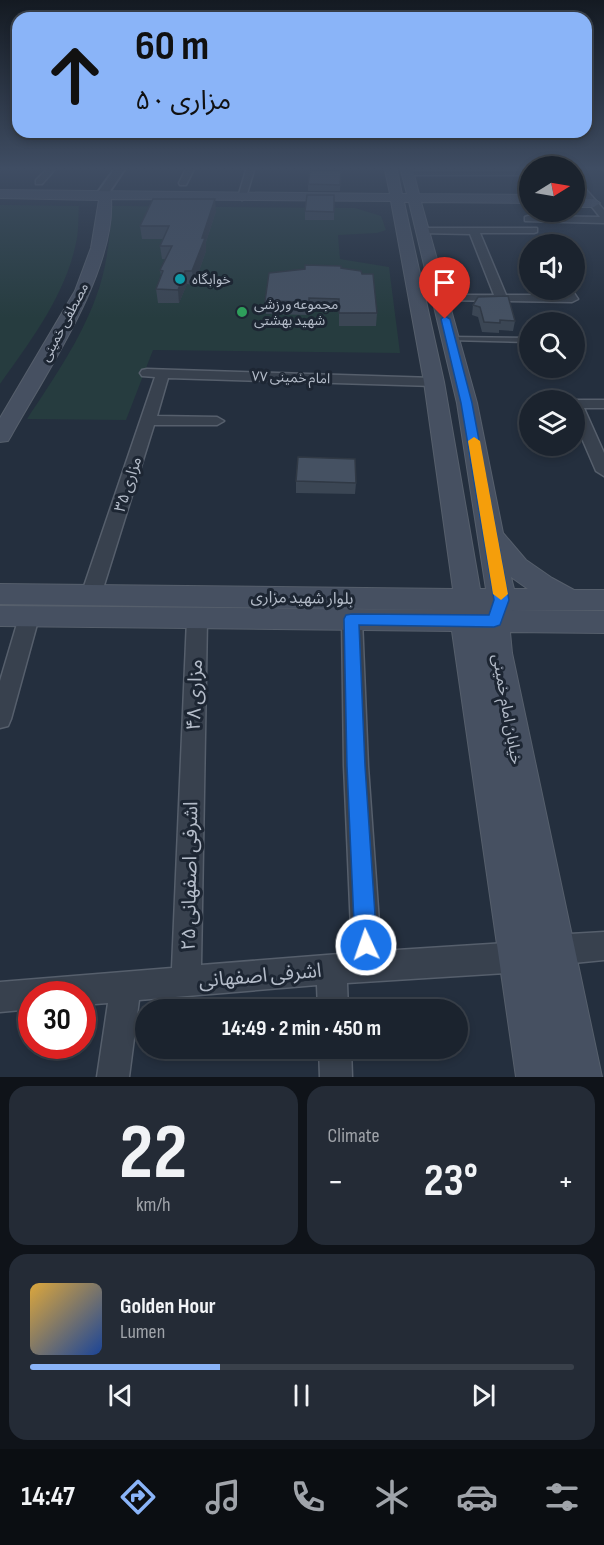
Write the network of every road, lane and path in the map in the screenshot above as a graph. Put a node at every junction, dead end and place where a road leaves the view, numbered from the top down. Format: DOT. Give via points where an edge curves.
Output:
graph roads {
  1 [pos="101,217"];
  2 [pos="410,217"];
  3 [pos="417,217"];
  4 [pos="572,217"];
  5 [pos="423,231"];
  6 [pos="474,231"];
  7 [pos="519,297"];
  8 [pos="440,298"];
  9 [pos="501,298"];
  10 [pos="451,339"];
  11 [pos="519,340"];
  12 [pos="155,373"];
  13 [pos="434,382"];
  14 [pos="585,404"];
  15 [pos="604,404"];
  16 [pos="148,420"];
  17 [pos="217,421"];
  18 [pos="585,427"];
  19 [pos="0,436"];
  20 [pos="604,471"];
  21 [pos="490,535"];
  22 [pos="0,594"];
  23 [pos="91,595"];
  24 [pos="571,600"];
  25 [pos="604,600"];
  26 [pos="466,610"];
  27 [pos="498,611"];
  28 [pos="0,616"];
  29 [pos="29,616"];
  30 [pos="197,619"];
  31 [pos="352,619"];
  32 [pos="604,622"];
  33 [pos="0,719"];
  34 [pos="191,770"];
  35 [pos="604,946"];
  36 [pos="553,950"];
  37 [pos="519,957"];
  38 [pos="367,968"];
  39 [pos="331,969"];
  40 [pos="186,981"];
  41 [pos="126,986"];
  42 [pos="0,997"];
  43 [pos="332,999"];
  44 [pos="335,1059"];
  45 [pos="113,1077"];
  46 [pos="336,1077"];
  47 [pos="539,1077"];
  48 [pos="579,1077"];
  1 -- 19 [label="main road, مصطفی خمینی" via="98,248 83,291"];
  2 -- 13 [label="main road, خیابان امام خمینی"];
  3 -- 5 [label="main road, خیابان امام خمینی"];
  4 -- 6 [label="street" via="528,219 536,233"];
  5 -- 6 [label="street"];
  5 -- 8 [label="main road, خیابان امام خمینی"];
  6 -- 9 [label="street"];
  7 -- 9 [label="street"];
  8 -- 9 [label="street"];
  8 -- 10 [label="main road, خیابان امام خمینی"];
  10 -- 11 [label="lane"];
  10 -- 21 [label="main road, خیابان امام خمینی" via="467,403"];
  12 -- 13 [label="street, امام خمینی ۷۷"];
  12 -- 16 [label="street, مزاری ۳۵"];
  13 -- 26 [label="main road, خیابان امام خمینی" via="467,581"];
  14 -- 15 [label="street"];
  16 -- 17 [label="street"];
  16 -- 23 [label="street, مزاری ۳۵"];
  18 -- 20 [label="street"];
  21 -- 24 [label="main road" via="510,562 533,582"];
  21 -- 27 [label="main road, خیابان امام خمینی"];
  22 -- 23 [label="main road, بلوار شهید مزاری"];
  23 -- 26 [label="main road, بلوار شهید مزاری"];
  24 -- 25 [label="main road, بلوار شهید مزاری"];
  24 -- 27 [label="main road, بلوار شهید مزاری"];
  26 -- 27 [label="main road, بلوار شهید مزاری"];
  26 -- 31 [label="main road, بلوار شهید مزاری"];
  26 -- 37 [label="main road, خیابان امام خمینی"];
  27 -- 32 [label="main road, بلوار شهید مزاری"];
  27 -- 36 [label="main road, خیابان امام خمینی" via="497,653"];
  28 -- 29 [label="main road, بلوار شهید مزاری"];
  29 -- 30 [label="main road, بلوار شهید مزاری"];
  29 -- 33 [label="street"];
  30 -- 31 [label="main road, بلوار شهید مزاری"];
  30 -- 34 [label="street, مزاری ۴۸"];
  31 -- 38 [label="street"];
  34 -- 40 [label="street, اشرفی اصفهانی ۲۵"];
  35 -- 36 [label="street"];
  36 -- 48 [label="main road, خیابان امام خمینی"];
  37 -- 38 [label="street, اشرفی اصفهانی"];
  37 -- 47 [label="main road, خیابان امام خمینی"];
  38 -- 39 [label="street, اشرفی اصفهانی"];
  39 -- 40 [label="street, اشرفی اصفهانی"];
  39 -- 43 [label="street"];
  40 -- 41 [label="street, اشرفی اصفهانی"];
  41 -- 42 [label="street, اشرفی اصفهانی"];
  41 -- 45 [label="street"];
  44 -- 46 [label="street"];
}
